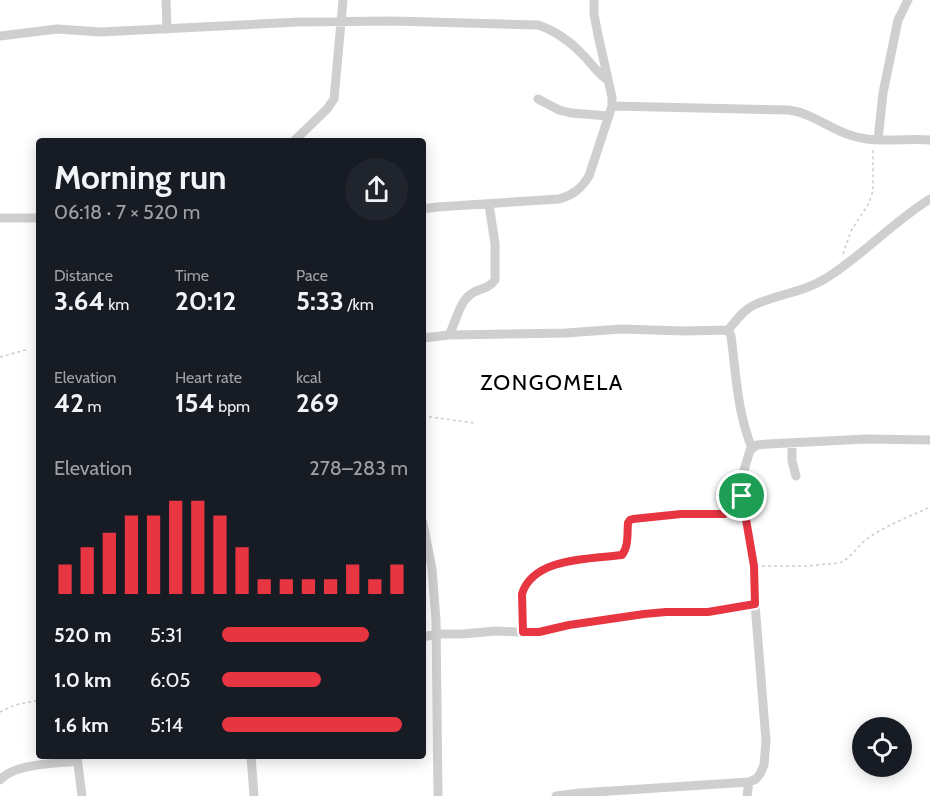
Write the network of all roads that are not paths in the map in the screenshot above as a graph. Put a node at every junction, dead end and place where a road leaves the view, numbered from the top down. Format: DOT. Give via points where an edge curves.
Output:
graph roads {
  1 [pos="166,0"];
  2 [pos="343,0"];
  3 [pos="594,0"];
  4 [pos="908,0"];
  5 [pos="341,22"];
  6 [pos="167,29"];
  7 [pos="0,36"];
  8 [pos="608,80"];
  9 [pos="538,99"];
  10 [pos="612,106"];
  11 [pos="609,116"];
  12 [pos="297,138"];
  13 [pos="875,139"];
  14 [pos="930,140"];
  15 [pos="930,199"];
  16 [pos="489,204"];
  17 [pos="426,209"];
  18 [pos="0,218"];
  19 [pos="36,218"];
  20 [pos="728,330"];
  21 [pos="449,335"];
  22 [pos="426,338"];
  23 [pos="930,440"];
  24 [pos="792,443"];
  25 [pos="752,448"];
  26 [pos="796,476"];
  27 [pos="426,538"];
  28 [pos="755,604"];
  29 [pos="436,634"];
  30 [pos="426,636"];
  31 [pos="71,759"];
  32 [pos="77,759"];
  33 [pos="251,759"];
  34 [pos="0,780"];
  35 [pos="749,782"];
  36 [pos="82,796"];
  37 [pos="254,796"];
  38 [pos="438,796"];
  39 [pos="556,796"];
  40 [pos="747,796"];
  1 -- 6 [label="street"];
  2 -- 5 [label="street"];
  3 -- 8 [label="street"];
  4 -- 13 [label="street" via="898,20"];
  5 -- 6 [label="street"];
  5 -- 8 [label="street" via="538,25 581,53"];
  5 -- 12 [label="street" via="333,99"];
  6 -- 7 [label="street" via="57,29"];
  8 -- 10 [label="street"];
  9 -- 11 [label="street" via="559,111"];
  10 -- 11 [label="street"];
  10 -- 13 [label="street" via="794,111 852,136"];
  11 -- 16 [label="street" via="589,176 576,192 559,200"];
  13 -- 14 [label="street"];
  15 -- 20 [label="street" via="825,279 755,305"];
  16 -- 17 [label="street"];
  16 -- 21 [label="street" via="495,280 467,297"];
  18 -- 19 [label="street"];
  20 -- 21 [label="street"];
  20 -- 25 [label="street" via="736,390"];
  21 -- 22 [label="street"];
  23 -- 24 [label="street"];
  24 -- 25 [label="street"];
  24 -- 26 [label="street"];
  25 -- 28 [label="street" via="746,460 742,496 754,566"];
  27 -- 29 [label="street"];
  28 -- 29 [label="street" via="708,612 644,614 539,632"];
  28 -- 35 [label="street" via="766,741 764,765 756,779"];
  29 -- 30 [label="street"];
  29 -- 38 [label="street"];
  31 -- 34 [label="street" via="12,770"];
  32 -- 36 [label="street"];
  33 -- 37 [label="street"];
  35 -- 39 [label="street"];
  35 -- 40 [label="street"];
}
